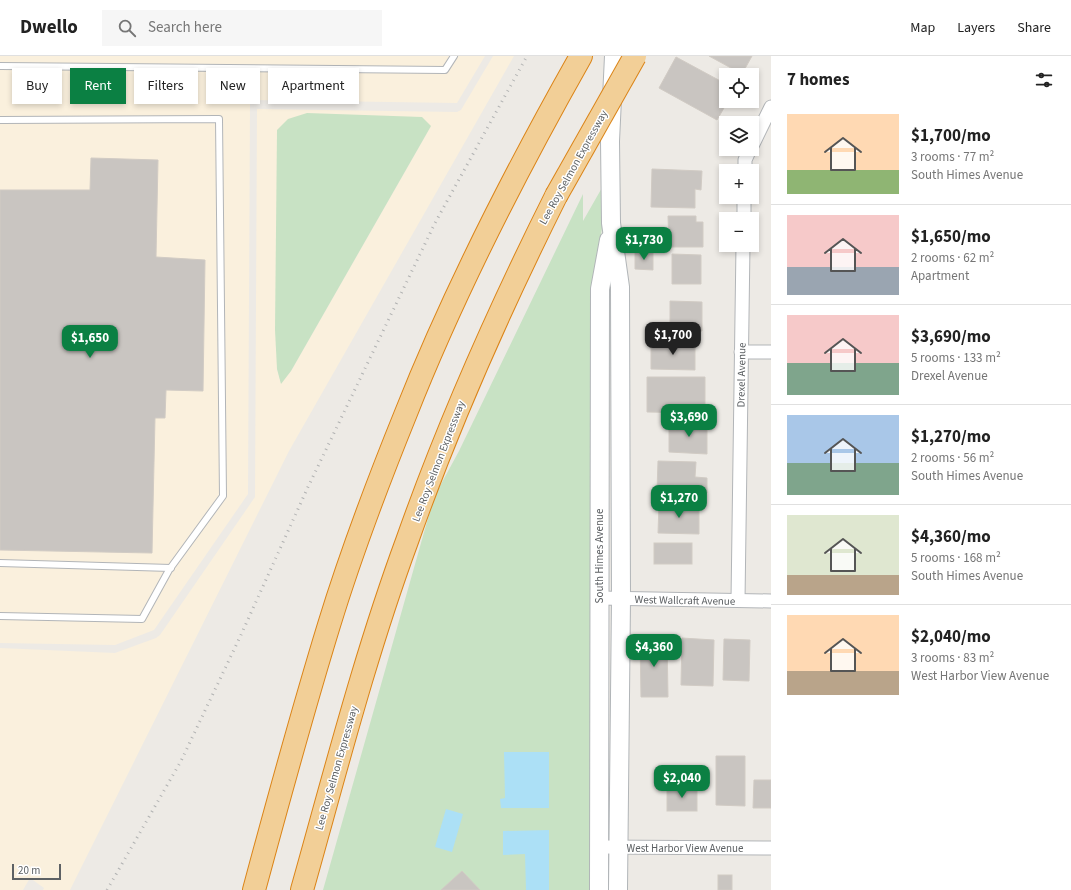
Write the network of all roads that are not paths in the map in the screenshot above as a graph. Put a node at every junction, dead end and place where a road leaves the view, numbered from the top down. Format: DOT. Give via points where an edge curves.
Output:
graph roads {
  1 [pos="454,56"];
  2 [pos="581,56"];
  3 [pos="614,56"];
  4 [pos="635,56"];
  5 [pos="0,66"];
  6 [pos="771,107"];
  7 [pos="0,120"];
  8 [pos="759,132"];
  9 [pos="612,223"];
  10 [pos="743,252"];
  11 [pos="741,352"];
  12 [pos="771,352"];
  13 [pos="0,563"];
  14 [pos="171,568"];
  15 [pos="599,598"];
  16 [pos="621,599"];
  17 [pos="738,600"];
  18 [pos="771,601"];
  19 [pos="0,616"];
  20 [pos="600,847"];
  21 [pos="618,848"];
  22 [pos="771,848"];
  23 [pos="254,890"];
  24 [pos="302,890"];
  25 [pos="599,890"];
  26 [pos="618,890"];
  1 -- 5 [label="lane" via="445,70"];
  2 -- 23 [label="highway" via="513,179 464,279 392,449 330,624"];
  3 -- 9 [label="street, South Himes Avenue" via="610,141"];
  4 -- 24 [label="highway, Lee Roy Selmon Expressway, bridge" via="556,196 502,307 461,401 406,541 358,690"];
  6 -- 8 [label="street"];
  7 -- 14 [label="lane" via="220,119 223,496"];
  9 -- 15 [label="street, South Himes Avenue" via="600,289"];
  9 -- 16 [label="street, South Himes Avenue" via="620,287"];
  10 -- 11 [label="street, Drexel Avenue"];
  11 -- 12 [label="street"];
  11 -- 17 [label="street, Drexel Avenue"];
  13 -- 14 [label="lane"];
  14 -- 19 [label="lane" via="142,619"];
  15 -- 16 [label="street, West Wallcraft Avenue"];
  15 -- 20 [label="street, South Himes Avenue"];
  16 -- 17 [label="street, West Wallcraft Avenue"];
  16 -- 21 [label="street, South Himes Avenue"];
  17 -- 18 [label="street, West Wallcraft Avenue"];
  20 -- 21 [label="street, West Harbor View Avenue"];
  20 -- 25 [label="street, South Himes Avenue"];
  21 -- 22 [label="street, West Harbor View Avenue"];
  21 -- 26 [label="street, South Himes Avenue"];
}
